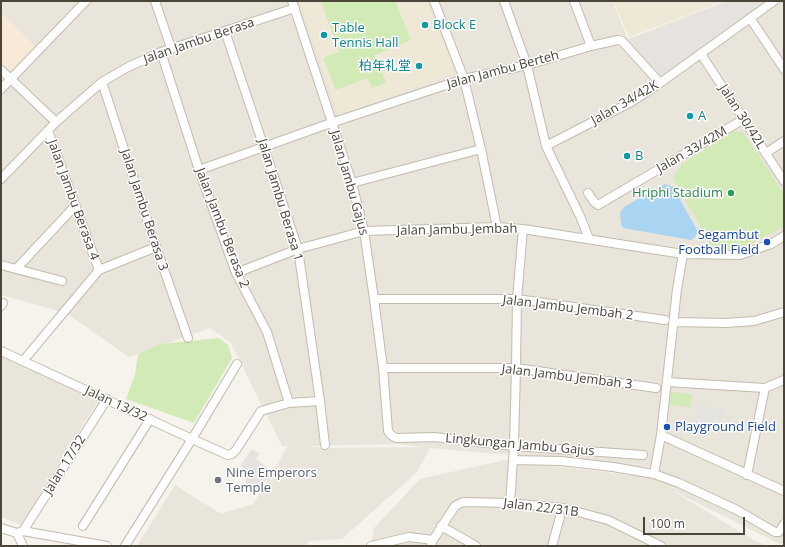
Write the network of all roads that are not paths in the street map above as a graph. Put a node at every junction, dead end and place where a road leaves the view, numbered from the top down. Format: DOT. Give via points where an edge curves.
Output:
graph roads {
  1 [pos="86,1"];
  2 [pos="155,1"];
  3 [pos="434,1"];
  4 [pos="504,1"];
  5 [pos="574,1"];
  6 [pos="774,1"];
  7 [pos="294,5"];
  8 [pos="750,18"];
  9 [pos="226,31"];
  10 [pos="591,46"];
  11 [pos="171,48"];
  12 [pos="161,52"];
  13 [pos="701,54"];
  14 [pos="527,65"];
  15 [pos="784,69"];
  16 [pos="1,70"];
  17 [pos="464,79"];
  18 [pos="10,80"];
  19 [pos="102,82"];
  20 [pos="660,83"];
  21 [pos="1,89"];
  22 [pos="744,119"];
  23 [pos="56,122"];
  24 [pos="332,123"];
  25 [pos="48,131"];
  26 [pos="784,141"];
  27 [pos="546,146"];
  28 [pos="264,147"];
  29 [pos="481,149"];
  30 [pos="766,153"];
  31 [pos="199,170"];
  32 [pos="1,179"];
  33 [pos="784,181"];
  34 [pos="352,183"];
  35 [pos="588,193"];
  36 [pos="75,206"];
  37 [pos="497,227"];
  38 [pos="523,229"];
  39 [pos="364,231"];
  40 [pos="784,236"];
  41 [pos="589,239"];
  42 [pos="156,247"];
  43 [pos="298,249"];
  44 [pos="683,254"];
  45 [pos="1,265"];
  46 [pos="17,268"];
  47 [pos="99,270"];
  48 [pos="236,273"];
  49 [pos="62,280"];
  50 [pos="374,299"];
  51 [pos="517,300"];
  52 [pos="784,312"];
  53 [pos="664,320"];
  54 [pos="674,322"];
  55 [pos="188,338"];
  56 [pos="1,351"];
  57 [pos="23,361"];
  58 [pos="237,364"];
  59 [pos="382,368"];
  60 [pos="516,368"];
  61 [pos="784,380"];
  62 [pos="667,382"];
  63 [pos="656,388"];
  64 [pos="765,388"];
  65 [pos="107,399"];
  66 [pos="320,401"];
  67 [pos="289,402"];
  68 [pos="150,419"];
  69 [pos="661,435"];
  70 [pos="396,438"];
  71 [pos="192,439"];
  72 [pos="325,445"];
  73 [pos="514,446"];
  74 [pos="615,453"];
  75 [pos="644,455"];
  76 [pos="513,460"];
  77 [pos="613,467"];
  78 [pos="654,474"];
  79 [pos="747,475"];
  80 [pos="784,492"];
  81 [pos="510,503"];
  82 [pos="560,517"];
  83 [pos="784,524"];
  84 [pos="83,526"];
  85 [pos="441,526"];
  86 [pos="1,528"];
  87 [pos="20,532"];
  88 [pos="432,543"];
  89 [pos="23,546"];
  90 [pos="107,546"];
  91 [pos="126,546"];
  92 [pos="371,546"];
  93 [pos="476,546"];
  94 [pos="552,546"];
  95 [pos="661,546"];
  1 -- 18 [label="street"];
  2 -- 11 [label="street"];
  3 -- 17 [label="street"];
  4 -- 14 [label="street"];
  5 -- 10 [label="street"];
  6 -- 8 [label="street, Jalan 34/42K"];
  7 -- 9 [label="street, Jalan Jambu Berasa"];
  7 -- 24 [label="street, Jalan Jambu Gajus"];
  8 -- 13 [label="street, Jalan 34/42K"];
  8 -- 15 [label="street"];
  9 -- 11 [label="street, Jalan Jambu Berasa"];
  9 -- 28 [label="street, Jalan Jambu Berasa 1"];
  10 -- 14 [label="street, Jalan Jambu Berteh"];
  10 -- 20 [label="street, Jalan Jambu Berteh" via="622,41"];
  11 -- 12 [label="street, Jalan Jambu Berasa"];
  12 -- 19 [label="street, Jalan Jambu Berasa"];
  12 -- 31 [label="street, Jalan Jambu Berasa 2"];
  13 -- 20 [label="street, Jalan 34/42K"];
  13 -- 22 [label="street, Jalan 30/42L"];
  14 -- 17 [label="street, Jalan Jambu Berteh"];
  14 -- 27 [label="street"];
  16 -- 18 [label="street"];
  17 -- 24 [label="street, Jalan Jambu Berteh"];
  17 -- 29 [label="street"];
  18 -- 21 [label="street"];
  18 -- 23 [label="street"];
  19 -- 23 [label="street, Jalan Jambu Berasa"];
  19 -- 42 [label="street, Jalan Jambu Berasa 3"];
  20 -- 27 [label="street, Jalan 34/42K"];
  22 -- 30 [label="street, Jalan 30/42L"];
  22 -- 35 [label="street, Jalan 33/42M" via="598,205"];
  23 -- 25 [label="street, Jalan Jambu Berasa"];
  24 -- 28 [label="street, Jalan Jambu Berteh"];
  24 -- 34 [label="street, Jalan Jambu Gajus"];
  25 -- 32 [label="street, Jalan Jambu Berasa"];
  25 -- 36 [label="street, Jalan Jambu Berasa 4"];
  26 -- 30 [label="street"];
  27 -- 41 [label="street"];
  28 -- 31 [label="street, Jalan Jambu Berteh"];
  28 -- 43 [label="street, Jalan Jambu Berasa 1"];
  29 -- 34 [label="street"];
  29 -- 37 [label="street"];
  30 -- 33 [label="street, Jalan 30/42L"];
  31 -- 48 [label="street, Jalan Jambu Berasa 2"];
  34 -- 39 [label="street, Jalan Jambu Gajus"];
  36 -- 46 [label="street"];
  36 -- 47 [label="street, Jalan Jambu Berasa 4"];
  37 -- 38 [label="street, Jalan Jambu Jembah"];
  37 -- 39 [label="street, Jalan Jambu Jembah"];
  38 -- 41 [label="street, Jalan Jambu Jembah"];
  38 -- 51 [label="street"];
  39 -- 43 [label="street, Jalan Jambu Jembah"];
  39 -- 50 [label="street, Jalan Jambu Gajus"];
  40 -- 44 [label="street, Jalan Jambu Jembah" via="771,244 740,255"];
  41 -- 44 [label="street, Jalan Jambu Jembah"];
  42 -- 47 [label="street"];
  42 -- 55 [label="street, Jalan Jambu Berasa 3"];
  43 -- 48 [label="street, Jalan Jambu Jembah"];
  43 -- 66 [label="street, Jalan Jambu Berasa 1"];
  44 -- 54 [label="street"];
  45 -- 46 [label="street"];
  46 -- 49 [label="street"];
  47 -- 57 [label="street"];
  48 -- 67 [label="street, Jalan Jambu Berasa 2" via="267,332"];
  50 -- 51 [label="street, Jalan Jambu Jembah 2"];
  50 -- 59 [label="street, Jalan Jambu Gajus"];
  51 -- 53 [label="street, Jalan Jambu Jembah 2"];
  51 -- 60 [label="street"];
  52 -- 54 [label="street" via="754,321"];
  54 -- 62 [label="street"];
  56 -- 57 [label="street, Jalan 13/32"];
  57 -- 65 [label="street, Jalan 13/32"];
  58 -- 71 [label="street"];
  59 -- 60 [label="street, Jalan Jambu Jembah 3"];
  59 -- 70 [label="street, Jalan Jambu Gajus" via="388,431"];
  60 -- 63 [label="street, Jalan Jambu Jembah 3"];
  60 -- 73 [label="street"];
  61 -- 64 [label="street"];
  62 -- 64 [label="street"];
  62 -- 69 [label="street"];
  64 -- 79 [label="street"];
  65 -- 68 [label="street, Jalan 13/32"];
  65 -- 87 [label="street, Jalan 17/32"];
  66 -- 67 [label="street"];
  66 -- 72 [label="street, Jalan Jambu Berasa 1"];
  67 -- 71 [label="street, Jalan 13/32" via="261,411 232,454 228,455"];
  68 -- 71 [label="street, Jalan 13/32"];
  68 -- 84 [label="street"];
  69 -- 78 [label="street"];
  69 -- 79 [label="street"];
  70 -- 73 [label="street, Lingkungan Jambu Gajus" via="434,437"];
  71 -- 91 [label="street"];
  73 -- 74 [label="street, Lingkungan Jambu Gajus"];
  73 -- 76 [label="street"];
  74 -- 75 [label="street, Lingkungan Jambu Gajus"];
  74 -- 77 [label="street"];
  76 -- 77 [label="street" via="562,461"];
  76 -- 81 [label="street"];
  77 -- 78 [label="street"];
  78 -- 83 [label="street" via="737,510 775,532 779,532"];
  79 -- 80 [label="street"];
  81 -- 85 [label="street, Jalan 22/31B" via="463,502 455,506"];
  81 -- 95 [label="street, Jalan 22/31B" via="563,508 608,520"];
  82 -- 94 [label="street"];
  85 -- 88 [label="street, Jalan 22/31B"];
  85 -- 93 [label="street"];
  86 -- 87 [label="street"];
  87 -- 89 [label="street"];
  87 -- 90 [label="street"];
  88 -- 92 [label="street" via="408,537"];
}
